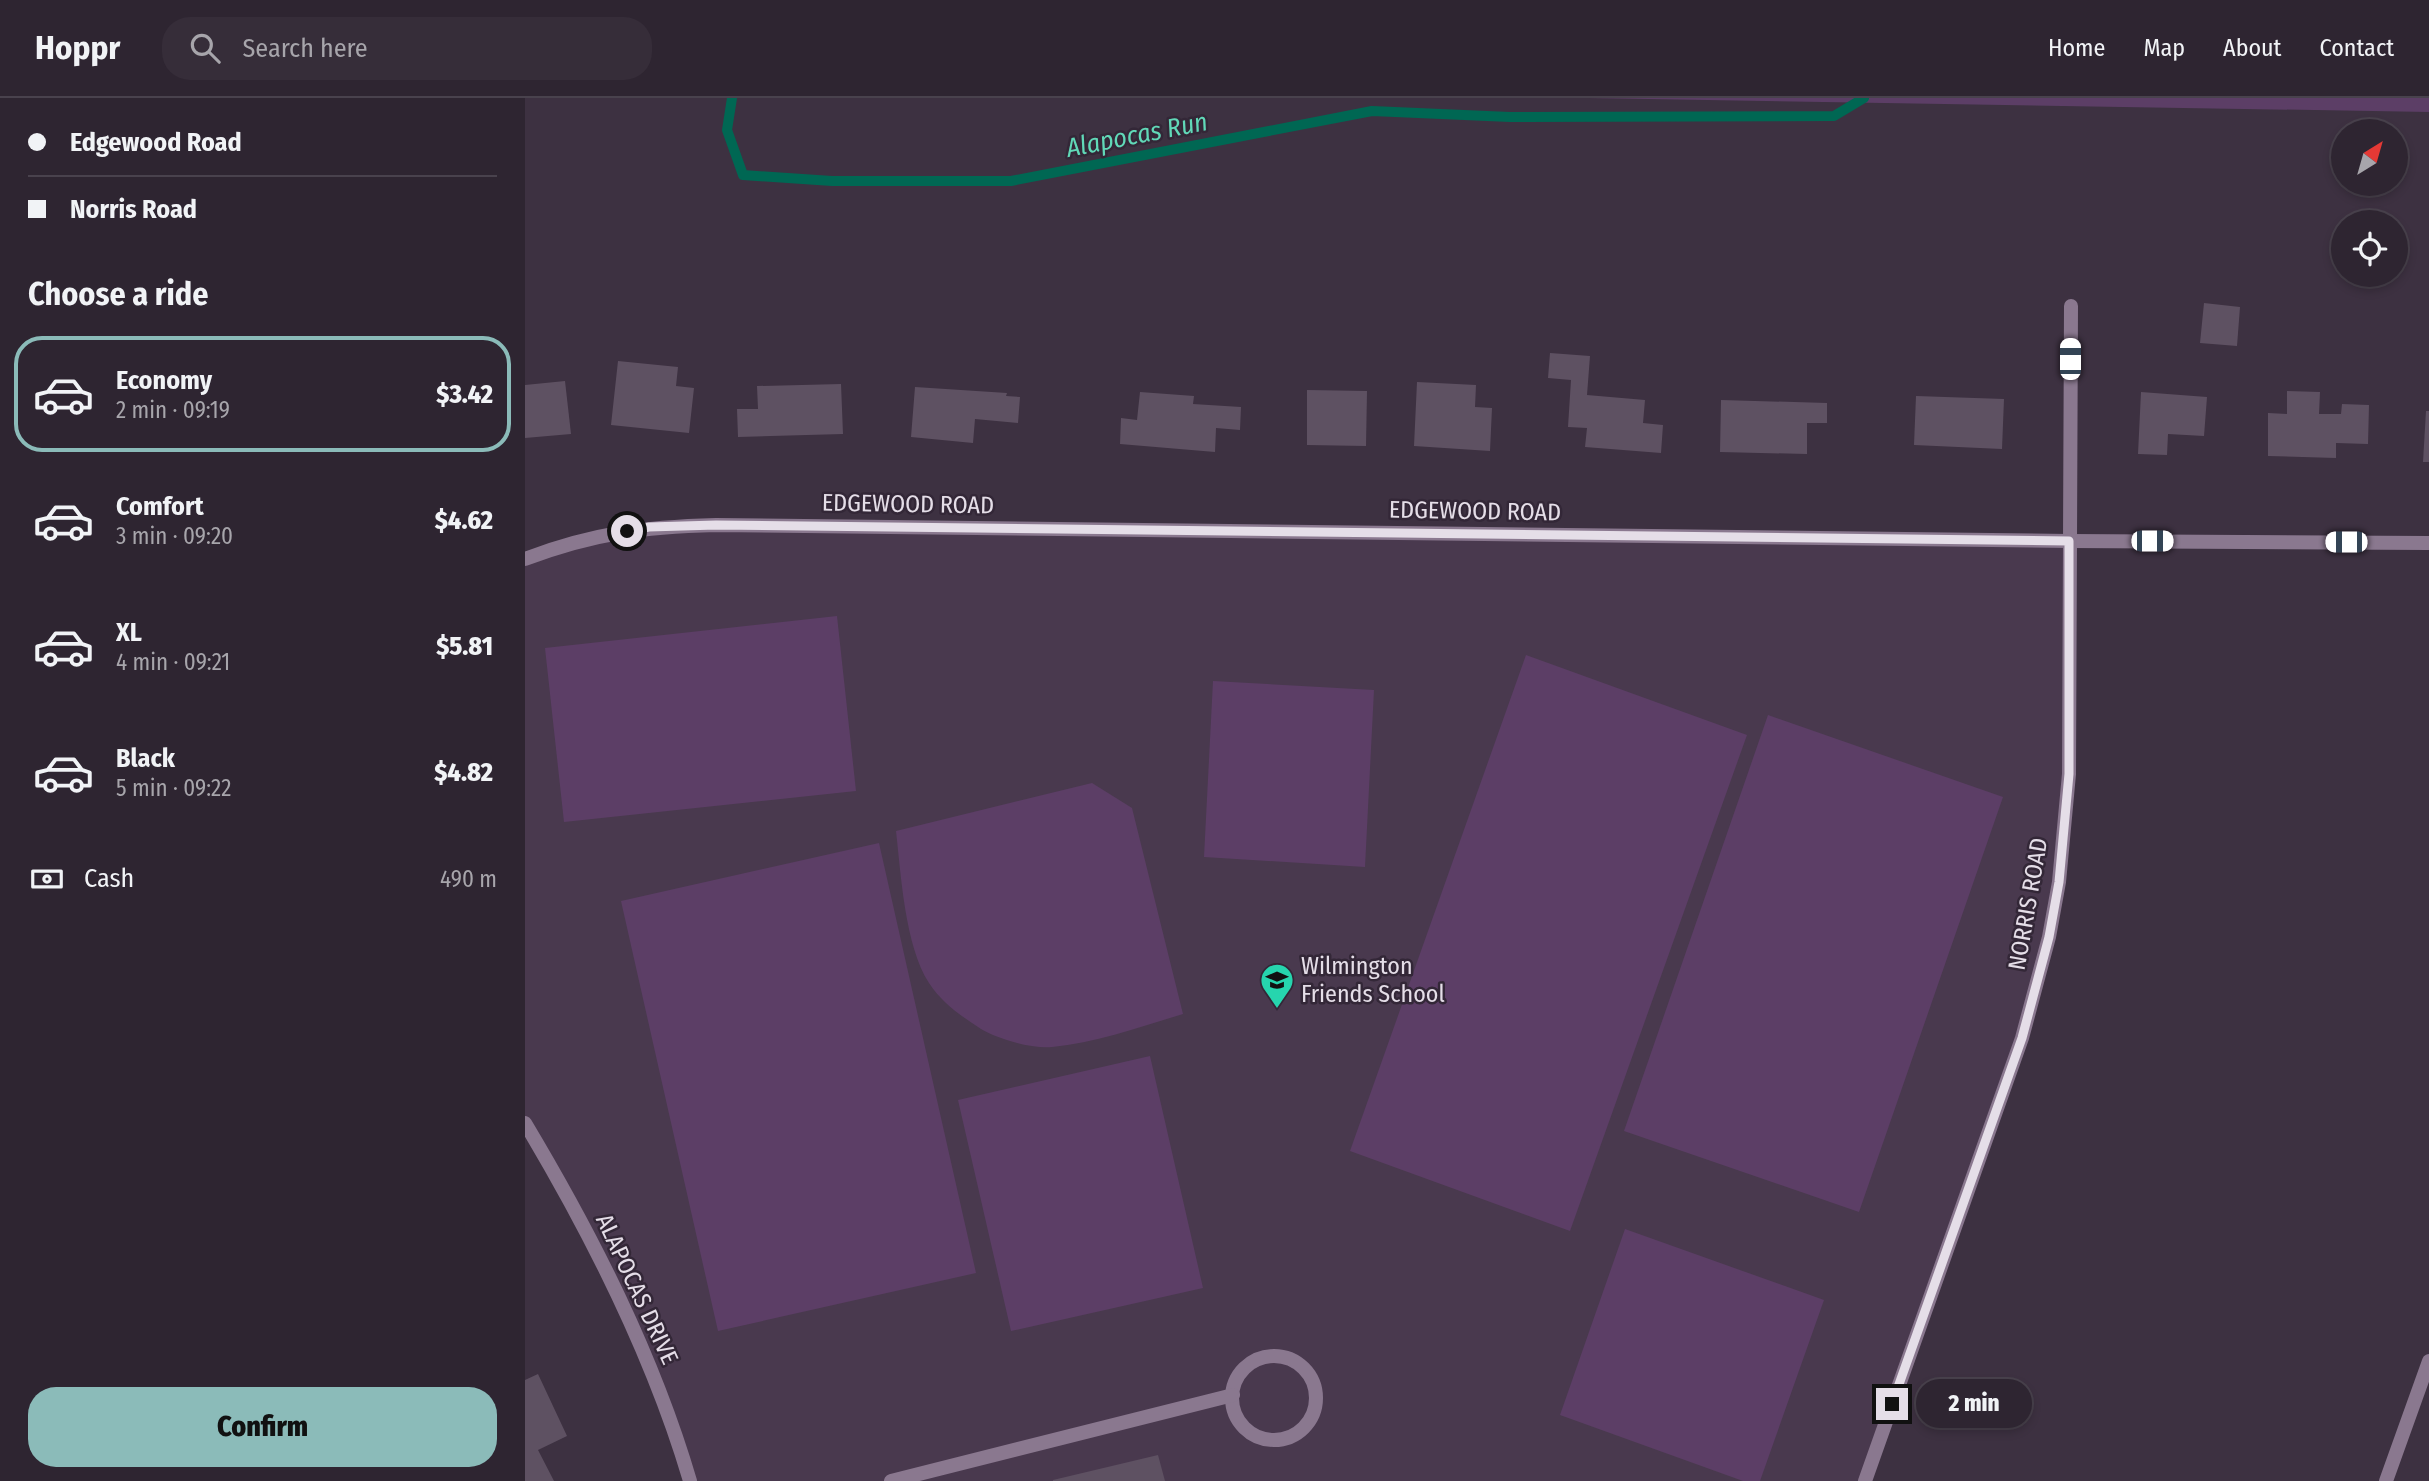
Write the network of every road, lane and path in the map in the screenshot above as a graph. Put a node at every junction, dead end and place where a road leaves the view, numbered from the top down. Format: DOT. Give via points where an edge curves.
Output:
graph roads {
  1 [pos="2071,306"];
  2 [pos="2069,541"];
  3 [pos="2429,543"];
  4 [pos="525,558"];
  5 [pos="525,1123"];
  6 [pos="2429,1361"];
  7 [pos="1233,1395"];
  8 [pos="690,1481"];
  9 [pos="891,1481"];
  10 [pos="1864,1481"];
  11 [pos="2386,1481"];
  1 -- 2 [label="street, NORRIS ROAD"];
  2 -- 3 [label="street, EDGEWOOD ROAD"];
  2 -- 4 [label="street, EDGEWOOD ROAD" via="716,525 604,534"];
  2 -- 10 [label="street, NORRIS ROAD" via="2069,774 2049,937 2022,1038"];
  5 -- 8 [label="street, ALAPOCAS DRIVE" via="628,1315"];
  6 -- 11 [label="street"];
  7 -- 7 [label="street" via="1236,1417 1245,1429 1270,1440 1284,1439 1303,1428 1314,1411 1316,1397 1307,1372 1296,1363 1271,1356 1246,1366"];
  7 -- 9 [label="street"];
}
